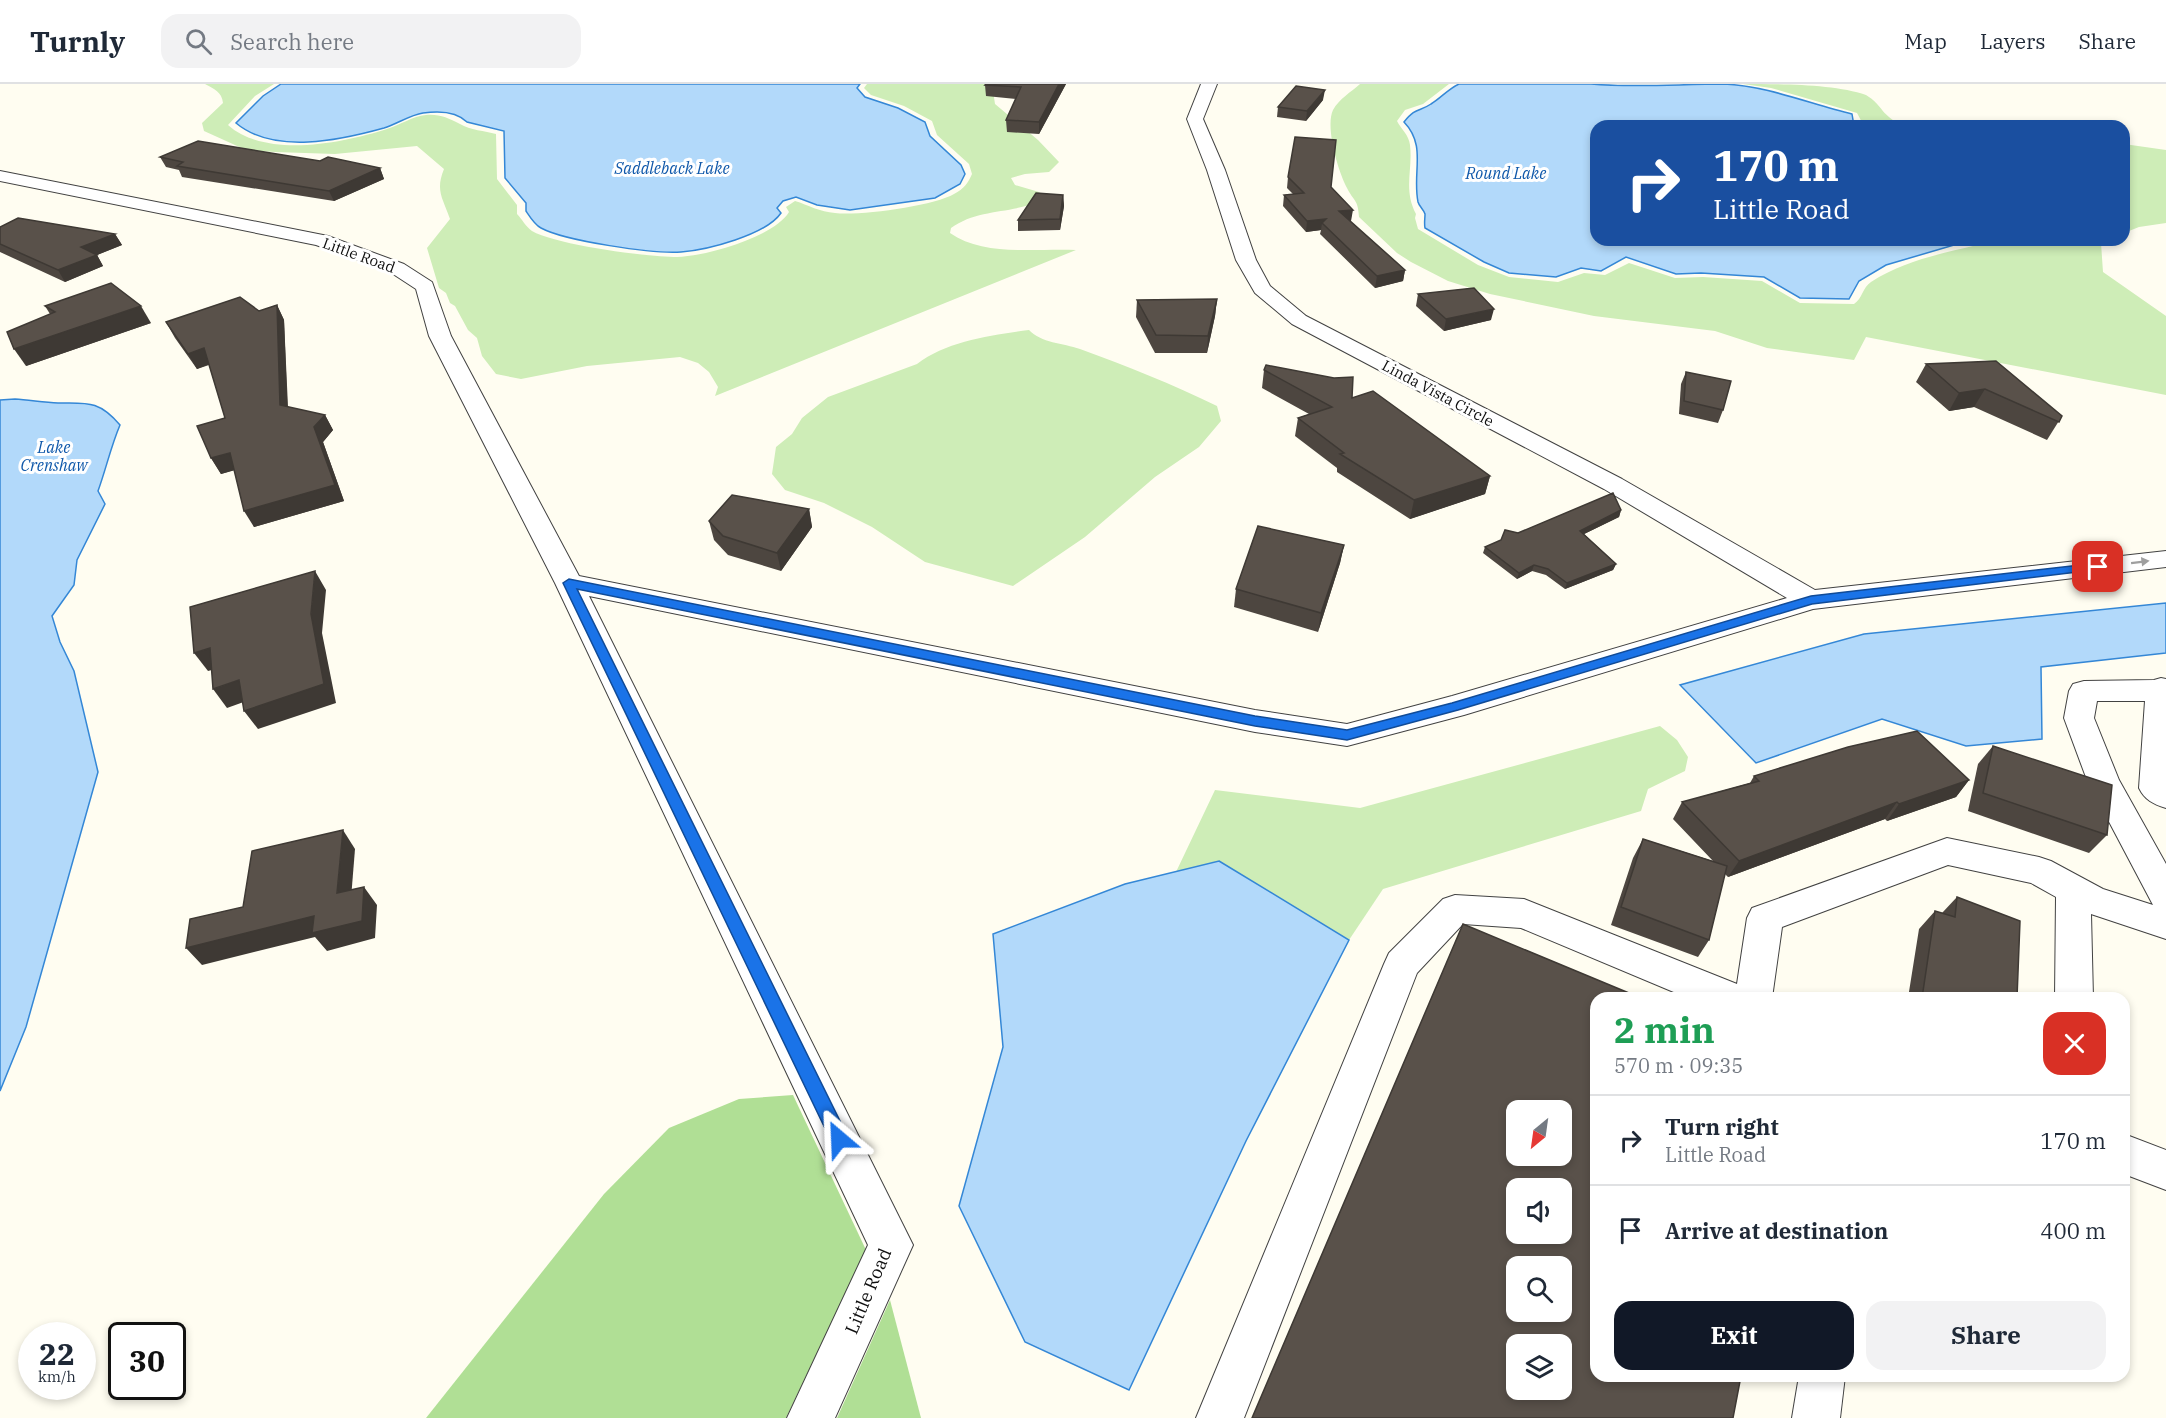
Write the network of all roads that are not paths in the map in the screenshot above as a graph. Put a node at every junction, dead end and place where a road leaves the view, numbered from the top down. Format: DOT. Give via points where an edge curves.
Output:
graph roads {
  1 [pos="1209,84"];
  2 [pos="0,176"];
  3 [pos="2166,558"];
  4 [pos="569,583"];
  5 [pos="1811,600"];
  6 [pos="2163,689"];
  7 [pos="2166,796"];
  8 [pos="2073,889"];
  9 [pos="2166,896"];
  10 [pos="2166,924"];
  11 [pos="1715,992"];
  12 [pos="1754,992"];
  13 [pos="2074,992"];
  14 [pos="2130,1156"];
  15 [pos="2166,1170"];
  16 [pos="1821,1382"];
  17 [pos="811,1418"];
  18 [pos="1220,1418"];
  19 [pos="1816,1418"];
  1 -- 5 [label="street, Linda Vista Circle" via="1196,119 1246,260 1262,289 1299,320 1613,484"];
  2 -- 4 [label="street, Little Road" via="321,240 397,268 425,286 440,336"];
  5 -- 3 [label="street, one-way"];
  4 -- 5 [label="street" via="1255,721 1347,735"];
  4 -- 17 [label="street, Little Road" via="891,1245"];
  6 -- 7 [label="street" via="2155,788"];
  6 -- 9 [label="street" via="2084,691 2079,718 2103,780"];
  8 -- 10 [label="street" via="2092,900"];
  8 -- 12 [label="street" via="2039,871 1947,851 1765,918"];
  8 -- 13 [label="street"];
  11 -- 18 [label="street" via="1524,914 1455,909 1402,964"];
  14 -- 15 [label="street"];
  16 -- 19 [label="street"];
}
